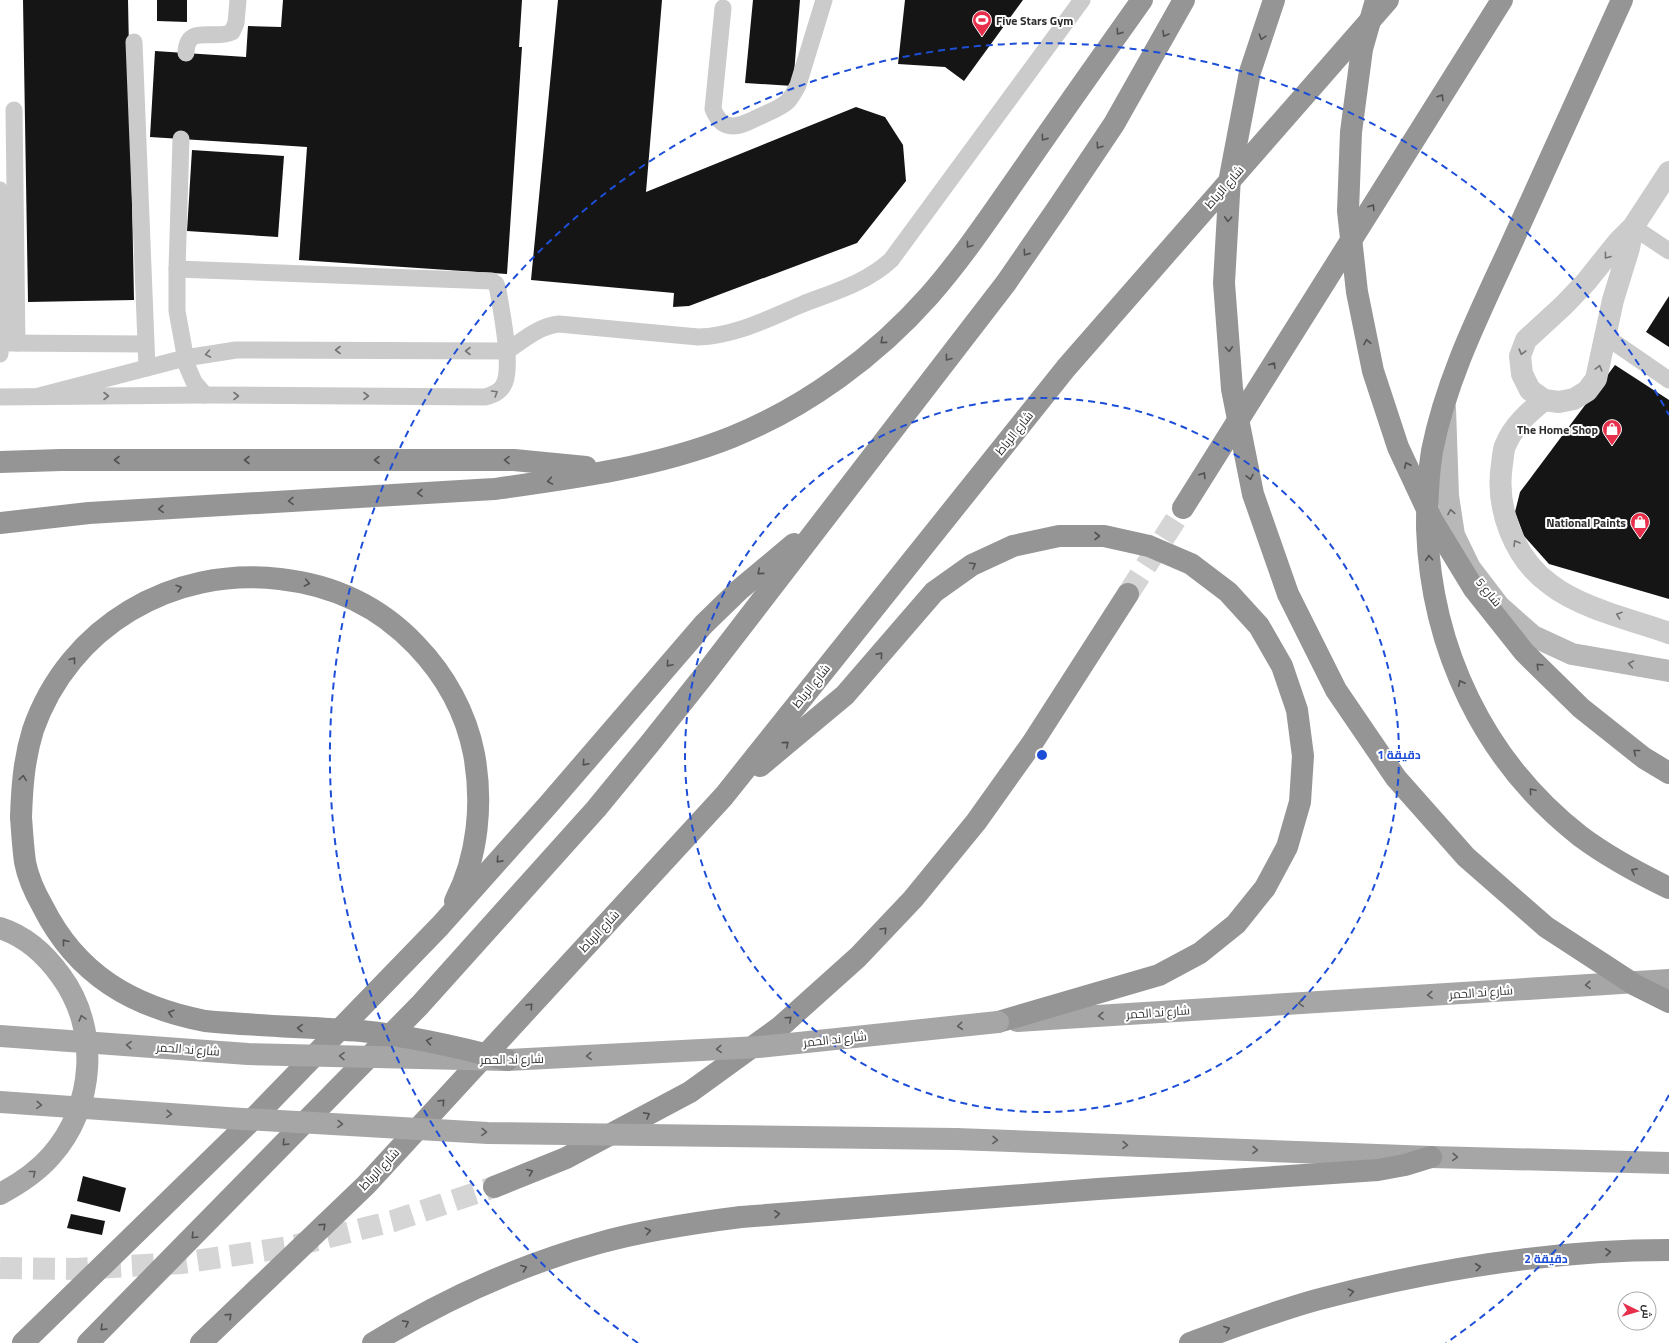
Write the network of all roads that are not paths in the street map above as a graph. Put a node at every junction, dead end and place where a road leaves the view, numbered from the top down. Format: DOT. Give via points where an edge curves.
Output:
graph roads {
  1 [pos="238,0"];
  2 [pos="824,0"];
  3 [pos="1082,0"];
  4 [pos="1142,0"];
  5 [pos="1184,0"];
  6 [pos="1274,0"];
  7 [pos="1376,0"];
  8 [pos="1388,0"];
  9 [pos="1502,0"];
  10 [pos="1622,0"];
  11 [pos="723,8"];
  12 [pos="134,42"];
  13 [pos="186,53"];
  14 [pos="14,110"];
  15 [pos="181,139"];
  16 [pos="1669,172"];
  17 [pos="0,190"];
  18 [pos="1633,227"];
  19 [pos="1669,251"];
  20 [pos="176,269"];
  21 [pos="1605,336"];
  22 [pos="145,344"];
  23 [pos="4,345"];
  24 [pos="507,351"];
  25 [pos="185,358"];
  26 [pos="146,368"];
  27 [pos="1669,380"];
  28 [pos="205,395"];
  29 [pos="39,396"];
  30 [pos="0,397"];
  31 [pos="1445,399"];
  32 [pos="1544,400"];
  33 [pos="0,462"];
  34 [pos="616,469"];
  35 [pos="1183,508"];
  36 [pos="823,520"];
  37 [pos="0,523"];
  38 [pos="1128,594"];
  39 [pos="1669,632"];
  40 [pos="1669,671"];
  41 [pos="1669,773"];
  42 [pos="724,796"];
  43 [pos="1669,888"];
  44 [pos="440,926"];
  45 [pos="0,928"];
  46 [pos="1669,980"];
  47 [pos="1669,1002"];
  48 [pos="998,1022"];
  49 [pos="0,1036"];
  50 [pos="507,1060"];
  51 [pos="0,1102"];
  52 [pos="1431,1157"];
  53 [pos="1669,1163"];
  54 [pos="494,1187"];
  55 [pos="0,1194"];
  56 [pos="1669,1250"];
  57 [pos="23,1343"];
  58 [pos="88,1343"];
  59 [pos="201,1343"];
  60 [pos="373,1343"];
  61 [pos="1190,1343"];
  1 -- 13 [label="lane" via="236,23 232,32 192,37 186,45"];
  2 -- 11 [label="lane" via="794,94 783,105 739,126 726,125 716,116 714,109"];
  3 -- 24 [label="lane" via="899,251 871,275 746,328 712,337 559,324 539,330"];
  4 -- 34 [label="highway, one-way" via="966,249 929,296 886,340 839,378 774,417 732,436 675,456"];
  5 -- 36 [label="highway, one-way" via="1114,124 1057,210 1001,288"];
  6 -- 47 [label="highway, one-way, bridge" via="1250,72 1230,177 1224,283 1232,389 1253,494 1288,594 1336,690 1396,778 1466,857 1546,927 1635,985"];
  41 -- 7 [label="highway, one-way, bridge" via="1644,758 1581,708 1524,652 1470,582 1432,520 1398,447 1373,371 1357,292 1348,212 1351,132 1362,49"];
  8 -- 42 [label="highway, شارع الرباط" via="1066,368"];
  35 -- 9 [label="highway, one-way"];
  10 -- 31 [label="highway" via="1469,337"];
  12 -- 22 [label="lane"];
  14 -- 23 [label="lane"];
  15 -- 20 [label="lane"];
  16 -- 18 [label="street"];
  17 -- 23 [label="lane"];
  18 -- 19 [label="lane"];
  18 -- 21 [label="street"];
  18 -- 32 [label="street, one-way" via="1586,282 1526,340 1520,356 1522,374 1530,390"];
  20 -- 24 [label="lane" via="490,281 496,284 498,290"];
  20 -- 25 [label="lane" via="177,311"];
  21 -- 27 [label="lane"];
  32 -- 21 [label="street, one-way" via="1559,402 1574,399 1587,391 1596,379"];
  22 -- 23 [label="lane"];
  22 -- 26 [label="lane"];
  24 -- 25 [label="lane, one-way" via="249,349"];
  28 -- 24 [label="lane, one-way" via="485,397 492,395 506,380"];
  25 -- 26 [label="lane"];
  25 -- 28 [label="lane" via="190,374"];
  26 -- 29 [label="lane"];
  29 -- 28 [label="lane, one-way"];
  29 -- 30 [label="lane"];
  40 -- 31 [label="street, شارع 5, one-way" via="1572,654 1533,636 1499,606 1470,568 1454,535 1448,496"];
  43 -- 31 [label="highway, one-way" via="1625,866 1580,836 1540,800 1505,759 1488,733 1453,665 1437,613 1428,560 1427,513 1432,452"];
  39 -- 32 [label="street, one-way" via="1569,597 1550,585 1528,563 1512,537 1502,508 1500,477 1505,447 1528,413"];
  34 -- 33 [label="highway, one-way" via="514,460"];
  34 -- 37 [label="highway, one-way" via="494,489 89,513"];
  36 -- 44 [label="highway, one-way" via="754,577 704,624"];
  36 -- 58 [label="highway, one-way" via="695,686 585,821 420,1005"];
  54 -- 38 [label="highway, one-way" via="566,1158 690,1092 780,1027 858,957 913,898 976,822 1033,742"];
  42 -- 48 [label="highway, one-way" via="845,696 934,592 972,565 1013,546 1059,536 1104,536 1149,546 1191,564 1228,592 1259,626 1282,666 1297,710 1303,756 1300,802 1296,817 1287,847 1266,888 1236,924 1200,953 1159,975"];
  59 -- 42 [label="highway, شارع الرباط, one-way" via="366,1185"];
  50 -- 44 [label="highway, one-way, bridge" via="458,1046 405,1037 360,1031 205,1021 181,1016 156,1009 133,998 107,983 84,964 48,918 34,891 26,863 21,817 26,758 45,703 60,677 78,654 122,615 148,600 203,581 232,576 261,576 321,586 351,597 379,613 427,656 446,682 461,710 478,772 479,805 476,837 468,868 456,898"];
  44 -- 57 [label="highway" via="251,1121"];
  55 -- 45 [label="main road, one-way" via="35,1172 65,1137 83,1095 88,1052 83,1021 68,986 39,950"];
  46 -- 48 [label="main road, شارع ند الحمر, one-way"];
  48 -- 50 [label="main road, شارع ند الحمر, one-way, bridge" via="759,1047"];
  50 -- 49 [label="main road, شارع ند الحمر, one-way, bridge" via="248,1054"];
  51 -- 52 [label="main road, one-way, bridge" via="488,1133 956,1139"];
  52 -- 53 [label="main road, one-way"];
  60 -- 52 [label="highway, one-way" via="450,1300 501,1277 553,1257 646,1231 742,1217 1378,1170"];
  61 -- 56 [label="highway, one-way" via="1240,1324 1315,1301 1399,1281 1469,1268 1547,1258 1625,1250"];
}
